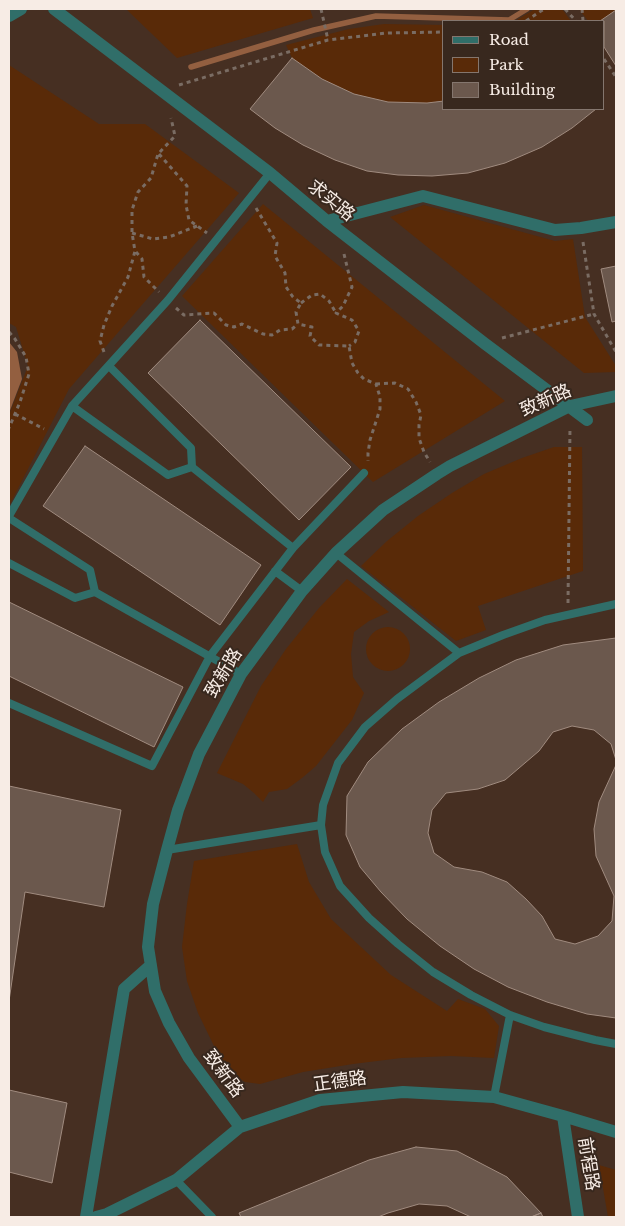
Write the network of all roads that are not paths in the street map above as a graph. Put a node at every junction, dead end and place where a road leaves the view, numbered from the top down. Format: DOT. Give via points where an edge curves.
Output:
graph roads {
  1 [pos="21,9"];
  2 [pos="54,9"];
  3 [pos="9,16"];
  4 [pos="270,173"];
  5 [pos="327,222"];
  6 [pos="616,222"];
  7 [pos="109,366"];
  8 [pos="616,396"];
  9 [pos="72,406"];
  10 [pos="570,406"];
  11 [pos="587,420"];
  12 [pos="192,468"];
  13 [pos="364,473"];
  14 [pos="9,517"];
  15 [pos="293,548"];
  16 [pos="336,553"];
  17 [pos="9,563"];
  18 [pos="275,571"];
  19 [pos="302,591"];
  20 [pos="94,592"];
  21 [pos="616,604"];
  22 [pos="459,653"];
  23 [pos="210,656"];
  24 [pos="241,674"];
  25 [pos="9,703"];
  26 [pos="321,824"];
  27 [pos="166,850"];
  28 [pos="151,965"];
  29 [pos="510,1016"];
  30 [pos="616,1044"];
  31 [pos="494,1097"];
  32 [pos="563,1116"];
  33 [pos="240,1127"];
  34 [pos="616,1132"];
  35 [pos="176,1180"];
  36 [pos="86,1217"];
  37 [pos="96,1217"];
  38 [pos="212,1217"];
  39 [pos="578,1217"];
  1 -- 3 [label="street"];
  2 -- 4 [label="street, 求实路"];
  4 -- 5 [label="street, 求实路"];
  4 -- 7 [label="lane" via="168,300"];
  5 -- 6 [label="street" via="423,196 555,230"];
  5 -- 10 [label="street, 求实路"];
  7 -- 9 [label="lane"];
  7 -- 12 [label="lane" via="190,448"];
  8 -- 10 [label="street, 致新路"];
  9 -- 12 [label="lane" via="168,475"];
  9 -- 14 [label="lane"];
  10 -- 11 [label="street, 求实路"];
  10 -- 16 [label="street, 致新路" via="437,474 382,510"];
  12 -- 15 [label="lane"];
  13 -- 15 [label="lane"];
  14 -- 20 [label="lane" via="90,570"];
  15 -- 18 [label="lane"];
  16 -- 19 [label="street, 致新路"];
  16 -- 22 [label="lane"];
  17 -- 20 [label="lane" via="75,598"];
  18 -- 19 [label="lane"];
  18 -- 23 [label="lane"];
  19 -- 24 [label="street, 致新路"];
  20 -- 23 [label="lane"];
  21 -- 22 [label="lane" via="545,620"];
  22 -- 26 [label="lane" via="365,727 338,763 323,805"];
  23 -- 24 [label="lane"];
  23 -- 25 [label="lane" via="152,766"];
  24 -- 27 [label="street, 致新路" via="199,754"];
  26 -- 27 [label="lane"];
  26 -- 29 [label="lane" via="325,852 340,886 369,918 433,972"];
  27 -- 28 [label="street, 致新路" via="153,904 148,947"];
  28 -- 33 [label="street, 致新路" via="155,991 189,1058"];
  28 -- 36 [label="street" via="124,989"];
  29 -- 30 [label="lane"];
  29 -- 31 [label="lane"];
  31 -- 32 [label="street, 正德路"];
  31 -- 33 [label="street, 正德路" via="403,1092 320,1100"];
  32 -- 34 [label="street, 正德路"];
  32 -- 39 [label="street, 前程路"];
  33 -- 35 [label="street, 正德路"];
  35 -- 37 [label="street, 正德路"];
  35 -- 38 [label="lane"];
}
